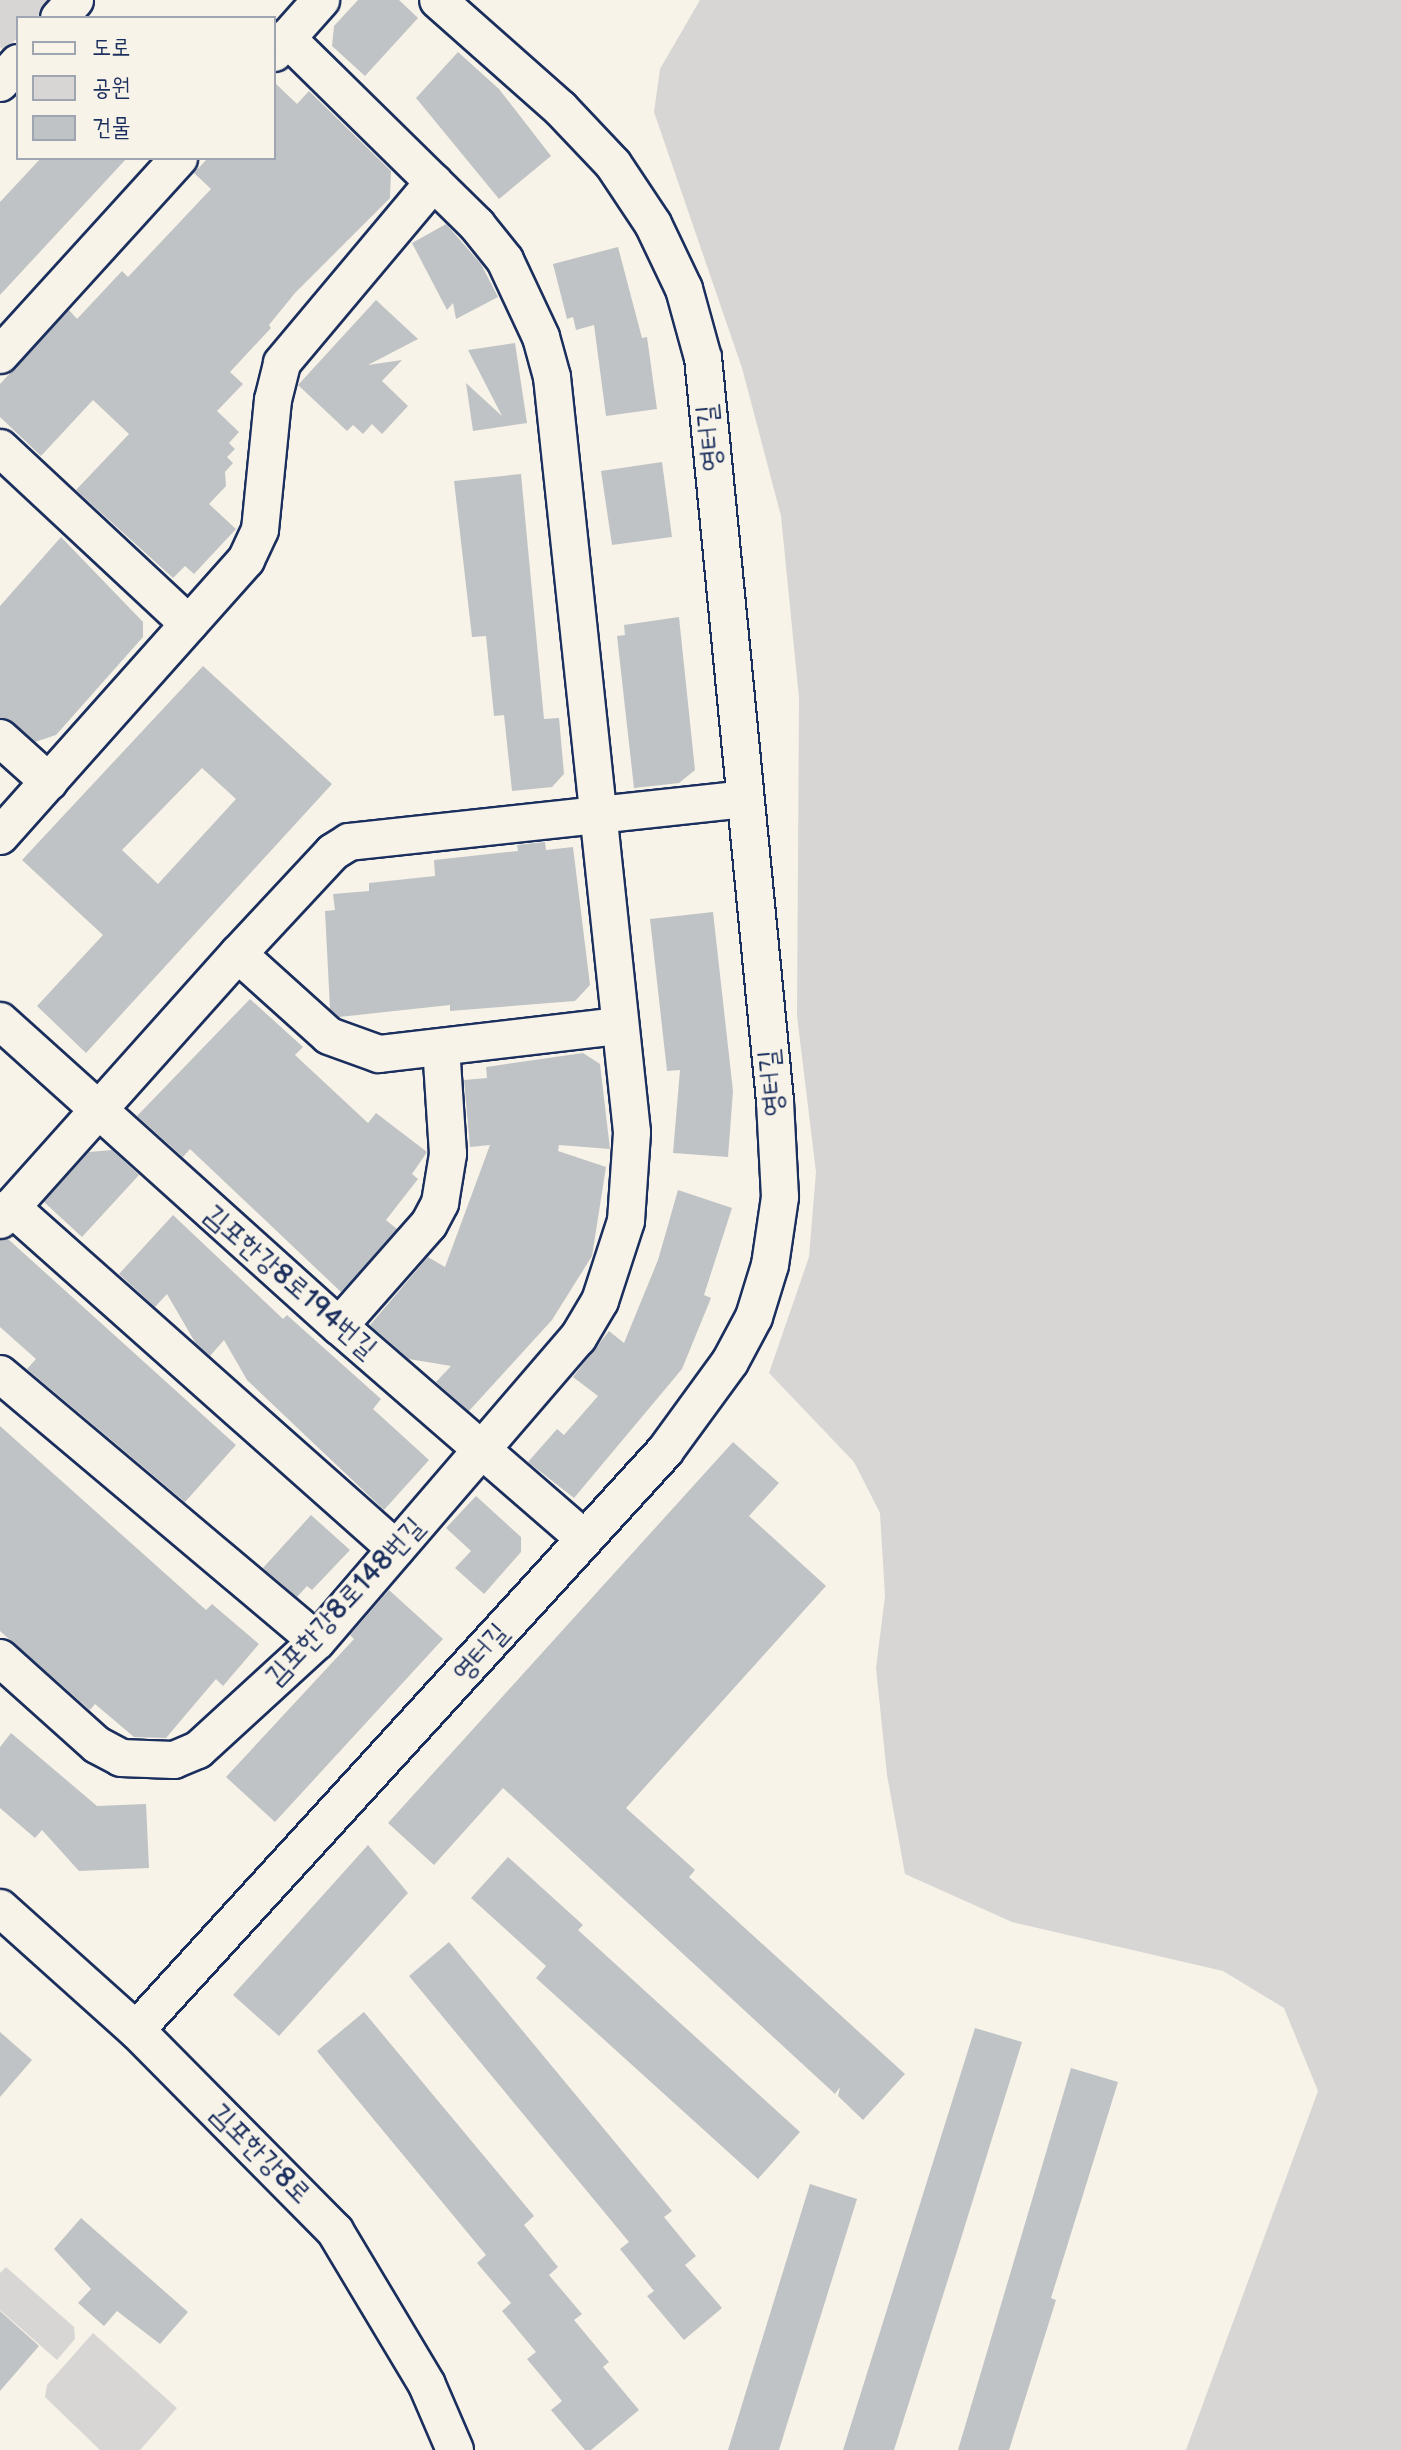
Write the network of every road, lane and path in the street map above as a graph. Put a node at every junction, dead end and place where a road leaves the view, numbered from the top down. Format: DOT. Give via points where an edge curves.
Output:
graph roads {
  1 [pos="75,0"];
  2 [pos="321,0"];
  3 [pos="438,0"];
  4 [pos="61,16"];
  5 [pos="281,46"];
  6 [pos="16,65"];
  7 [pos="0,83"];
  8 [pos="177,160"];
  9 [pos="434,182"];
  10 [pos="0,355"];
  11 [pos="0,448"];
  12 [pos="189,624"];
  13 [pos="0,738"];
  14 [pos="49,782"];
  15 [pos="743,799"];
  16 [pos="594,813"];
  17 [pos="0,836"];
  18 [pos="238,954"];
  19 [pos="0,1021"];
  20 [pos="618,1026"];
  21 [pos="441,1047"];
  22 [pos="97,1111"];
  23 [pos="6,1214"];
  24 [pos="339,1326"];
  25 [pos="0,1374"];
  26 [pos="484,1449"];
  27 [pos="585,1539"];
  28 [pos="396,1549"];
  29 [pos="317,1641"];
  30 [pos="0,1658"];
  31 [pos="0,1908"];
  32 [pos="136,2030"];
  33 [pos="455,2450"];
  1 -- 4 [label="street"];
  2 -- 5 [label="street"];
  3 -- 15 [label="street, 영터길" via="561,109 613,164 653,224 684,289 703,358"];
  5 -- 9 [label="street, 김포한강8로148번길"];
  6 -- 7 [label="street"];
  8 -- 10 [label="street"];
  9 -- 12 [label="street" via="282,363 273,400 260,530 246,560"];
  9 -- 16 [label="street, 김포한강8로148번길" via="505,260 541,337 552,377"];
  11 -- 12 [label="street"];
  12 -- 14 [label="street"];
  13 -- 14 [label="street"];
  14 -- 17 [label="street"];
  15 -- 16 [label="street"];
  15 -- 27 [label="street, 영터길" via="775,1101 780,1197 770,1265 754,1317 702,1405"];
  16 -- 18 [label="street" via="349,842 333,852"];
  16 -- 20 [label="street, 김포한강8로148번길"];
  18 -- 21 [label="street" via="329,1036 358,1050 379,1054"];
  18 -- 22 [label="street"];
  19 -- 22 [label="street, 김포한강8로194번길"];
  20 -- 21 [label="street"];
  20 -- 26 [label="street, 김포한강8로148번길" via="632,1164 616,1260 578,1338"];
  21 -- 24 [label="street" via="448,1154 440,1203 429,1224"];
  22 -- 23 [label="street"];
  22 -- 24 [label="street, 김포한강8로194번길"];
  23 -- 28 [label="street"];
  24 -- 26 [label="street, 김포한강8로194번길"];
  25 -- 29 [label="street"];
  26 -- 27 [label="street, 김포한강8로194번길"];
  26 -- 28 [label="street, 김포한강8로148번길"];
  27 -- 32 [label="street, 영터길"];
  28 -- 29 [label="street, 김포한강8로148번길"];
  29 -- 30 [label="street, 김포한강8로148번길" via="198,1750 174,1760 121,1758 97,1745"];
  31 -- 32 [label="street, 김포한강8로"];
  32 -- 33 [label="street, 김포한강8로" via="335,2231 427,2385"];
}
